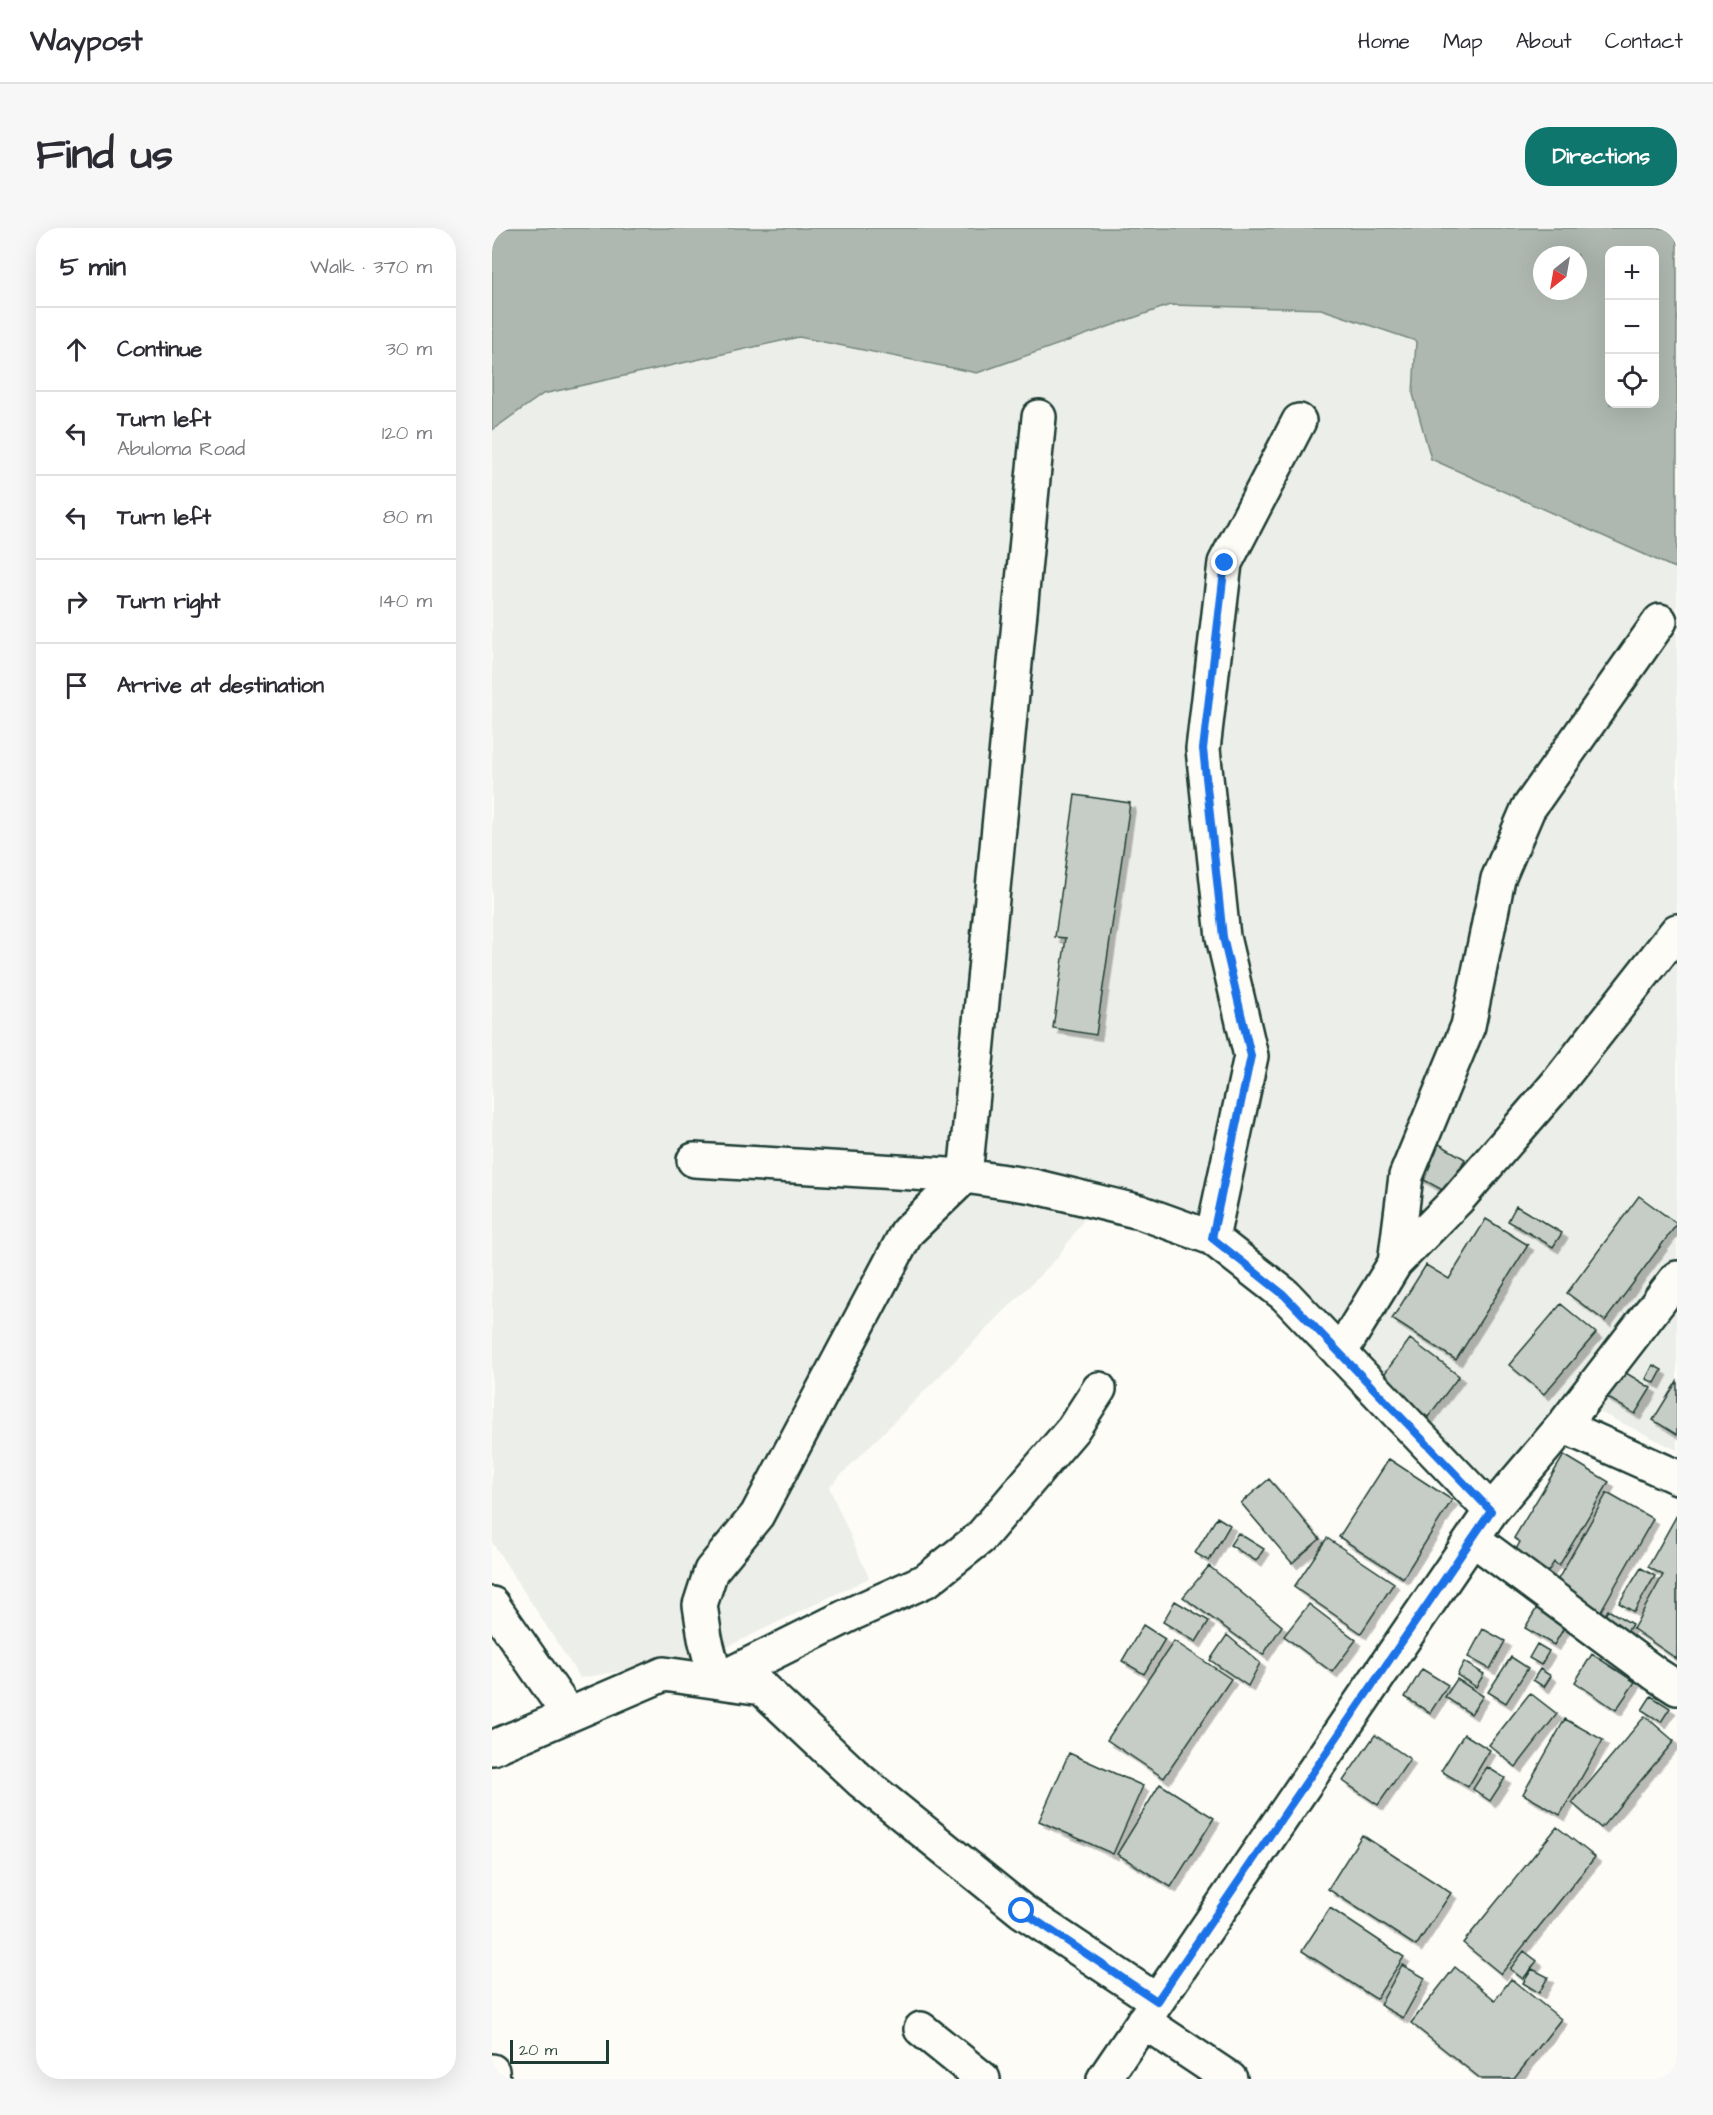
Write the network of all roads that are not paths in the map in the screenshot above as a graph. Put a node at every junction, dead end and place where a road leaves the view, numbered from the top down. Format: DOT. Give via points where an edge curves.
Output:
graph roads {
  1 [pos="1039,417"];
  2 [pos="1299,421"];
  3 [pos="1660,621"];
  4 [pos="1677,931"];
  5 [pos="694,1160"];
  6 [pos="965,1176"];
  7 [pos="1212,1238"];
  8 [pos="1395,1263"];
  9 [pos="1677,1278"];
  10 [pos="1340,1353"];
  11 [pos="1099,1389"];
  12 [pos="1563,1426"];
  13 [pos="1677,1477"];
  14 [pos="1491,1511"];
  15 [pos="1473,1539"];
  16 [pos="492,1604"];
  17 [pos="716,1682"];
  18 [pos="1677,1688"];
  19 [pos="569,1715"];
  20 [pos="492,1748"];
  21 [pos="1150,2011"];
  22 [pos="921,2029"];
  23 [pos="492,2071"];
  24 [pos="493,2079"];
  25 [pos="983,2079"];
  26 [pos="1104,2079"];
  27 [pos="1230,2079"];
  1 -- 6 [label="street"];
  2 -- 7 [label="street" via="1225,563 1203,749 1223,937 1251,1056"];
  3 -- 8 [label="street" via="1528,809 1498,879 1468,1026 1406,1176"];
  4 -- 8 [label="street" via="1556,1085 1457,1200"];
  5 -- 6 [label="street"];
  6 -- 7 [label="street" via="1033,1186 1140,1212"];
  6 -- 17 [label="street" via="907,1232 756,1515 711,1571 700,1605"];
  7 -- 10 [label="street" via="1284,1295"];
  8 -- 10 [label="street"];
  9 -- 12 [label="street"];
  10 -- 14 [label="street"];
  11 -- 17 [label="street" via="1073,1429 980,1538 927,1580"];
  12 -- 13 [label="street"];
  12 -- 14 [label="street"];
  14 -- 15 [label="street"];
  15 -- 18 [label="street"];
  15 -- 21 [label="street"];
  16 -- 19 [label="street"];
  17 -- 19 [label="street" via="664,1674"];
  17 -- 21 [label="street" via="762,1688 861,1781"];
  19 -- 20 [label="street"];
  21 -- 26 [label="street"];
  21 -- 27 [label="street"];
  22 -- 25 [label="street"];
  23 -- 24 [label="street"];
}
